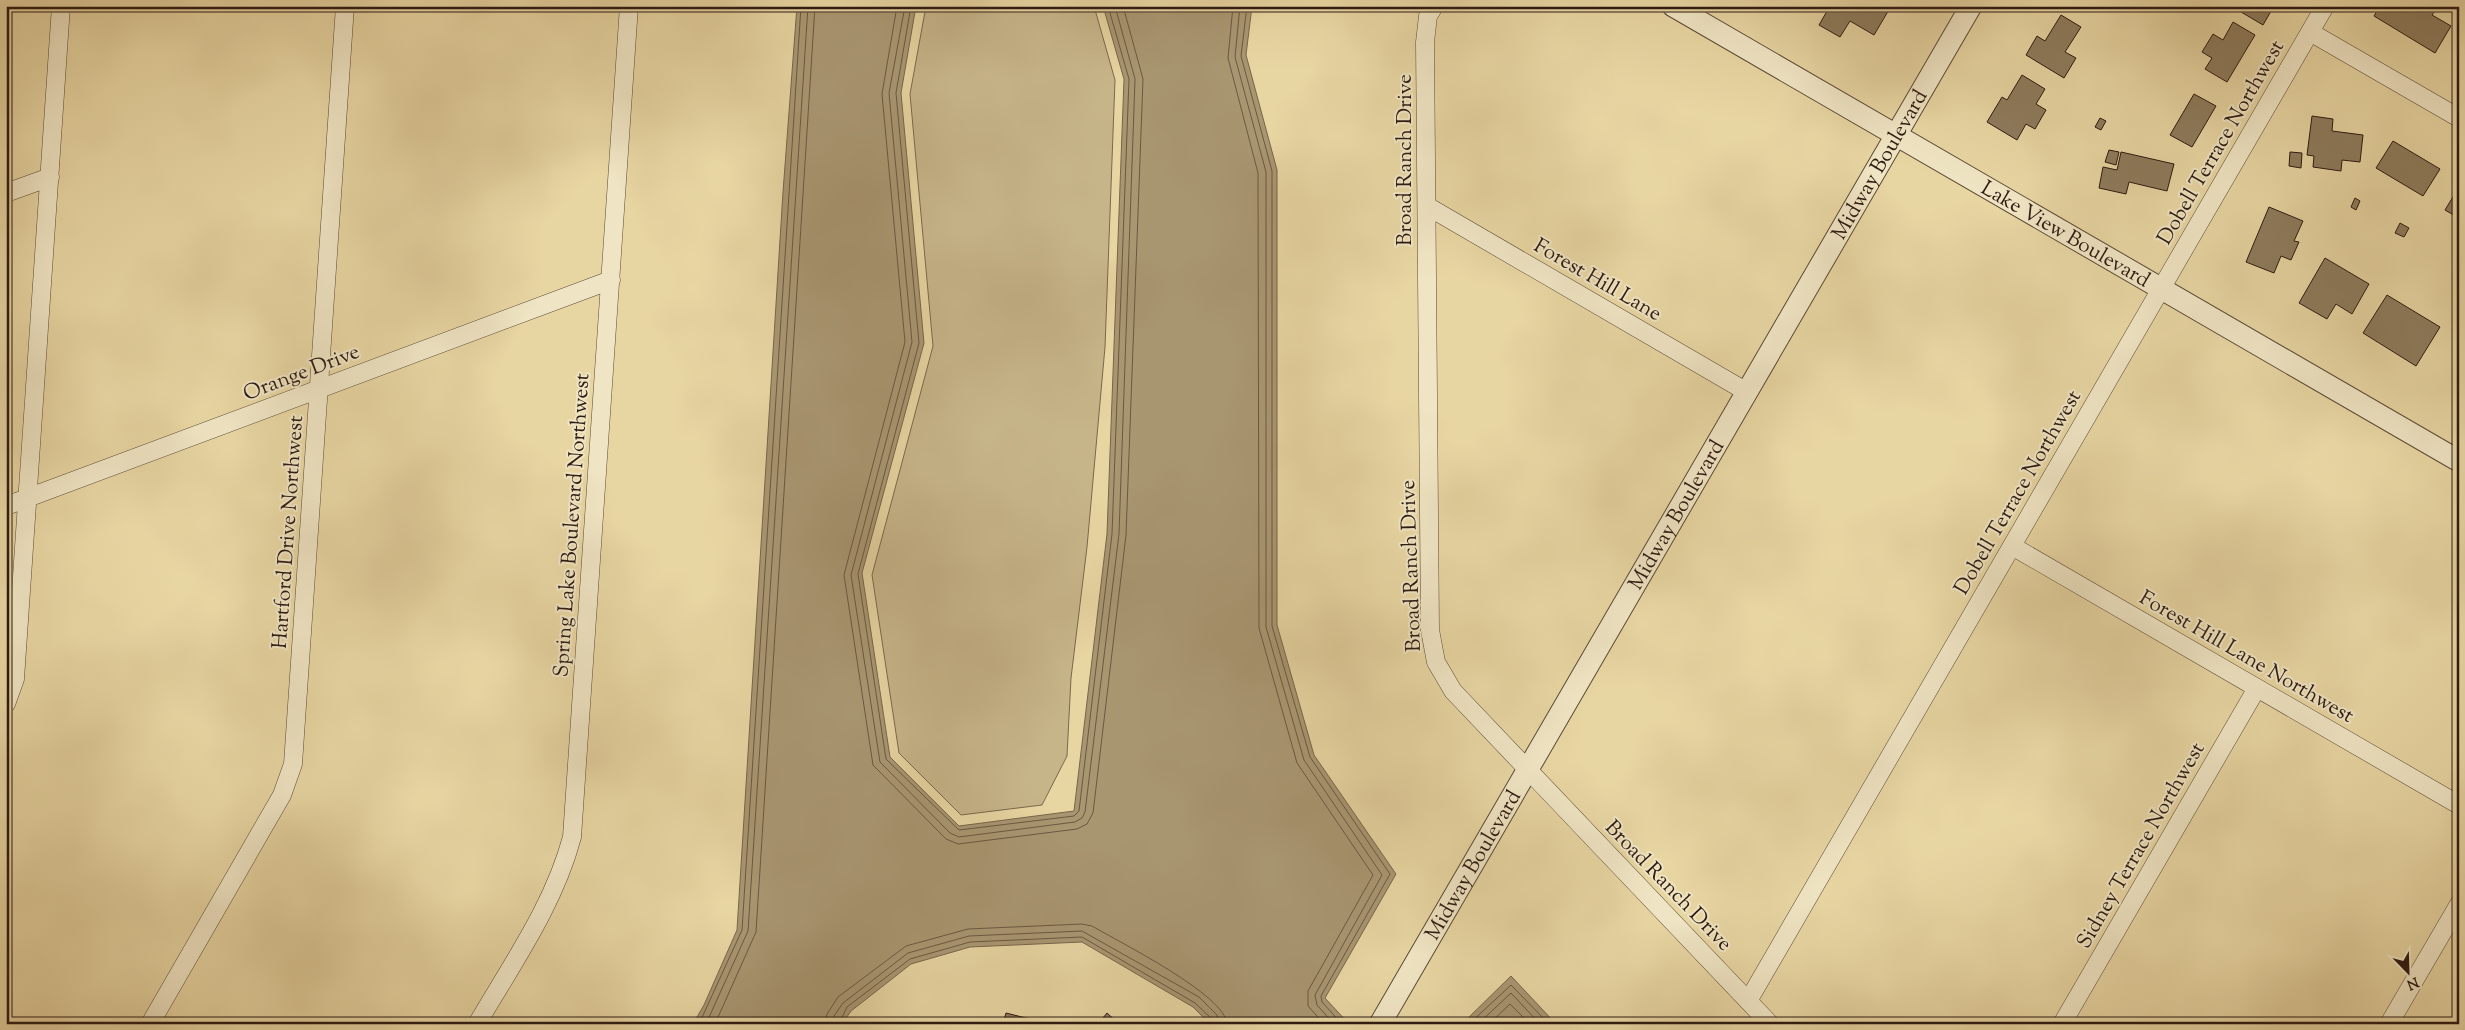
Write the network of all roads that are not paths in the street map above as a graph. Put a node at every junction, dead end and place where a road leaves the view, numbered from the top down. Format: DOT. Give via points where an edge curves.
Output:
graph roads {
  1 [pos="62,6"];
  2 [pos="345,6"];
  3 [pos="629,6"];
  4 [pos="1434,6"];
  5 [pos="1673,6"];
  6 [pos="1970,6"];
  7 [pos="2325,6"];
  8 [pos="2310,32"];
  9 [pos="2459,118"];
  10 [pos="1896,135"];
  11 [pos="50,177"];
  12 [pos="6,193"];
  13 [pos="1427,206"];
  14 [pos="611,280"];
  15 [pos="2161,289"];
  16 [pos="319,389"];
  17 [pos="1747,392"];
  18 [pos="2459,461"];
  19 [pos="28,498"];
  20 [pos="6,506"];
  21 [pos="2012,546"];
  22 [pos="2257,688"];
  23 [pos="6,704"];
  24 [pos="1528,769"];
  25 [pos="2459,805"];
  26 [pos="2459,904"];
  27 [pos="1748,1000"];
  28 [pos="150,1024"];
  29 [pos="477,1024"];
  30 [pos="1380,1024"];
  31 [pos="1770,1024"];
  32 [pos="2062,1024"];
  33 [pos="2389,1024"];
  1 -- 11 [label="street"];
  2 -- 16 [label="street, Hartford Drive Northwest"];
  3 -- 14 [label="street, Spring Lake Boulevard Northwest"];
  4 -- 13 [label="street, Broad Ranch Drive" via="1428,16 1425,42"];
  5 -- 10 [label="street, Lake View Boulevard"];
  6 -- 10 [label="street, Midway Boulevard"];
  7 -- 8 [label="street, Dobell Terrace Northwest"];
  8 -- 9 [label="street"];
  8 -- 15 [label="street, Dobell Terrace Northwest"];
  10 -- 15 [label="street, Lake View Boulevard"];
  10 -- 17 [label="street, Midway Boulevard"];
  11 -- 12 [label="street"];
  11 -- 19 [label="street"];
  13 -- 17 [label="street, Forest Hill Lane"];
  13 -- 24 [label="street, Broad Ranch Drive" via="1432,638 1436,662 1453,690"];
  14 -- 16 [label="street, Orange Drive"];
  14 -- 29 [label="street, Spring Lake Boulevard Northwest" via="572,837 552,893"];
  15 -- 18 [label="street, Lake View Boulevard"];
  15 -- 21 [label="street, Dobell Terrace Northwest"];
  16 -- 19 [label="street, Orange Drive"];
  16 -- 28 [label="street, Hartford Drive Northwest" via="294,764 282,795"];
  17 -- 24 [label="street, Midway Boulevard"];
  19 -- 20 [label="street, Orange Drive"];
  19 -- 23 [label="street" via="15,679"];
  21 -- 22 [label="street, Forest Hill Lane Northwest"];
  21 -- 27 [label="street, Dobell Terrace Northwest"];
  22 -- 25 [label="street, Forest Hill Lane Northwest"];
  22 -- 32 [label="street, Sidney Terrace Northwest"];
  24 -- 27 [label="street, Broad Ranch Drive"];
  24 -- 30 [label="street, Midway Boulevard"];
  26 -- 33 [label="street"];
  27 -- 31 [label="street, Broad Ranch Drive"];
}
